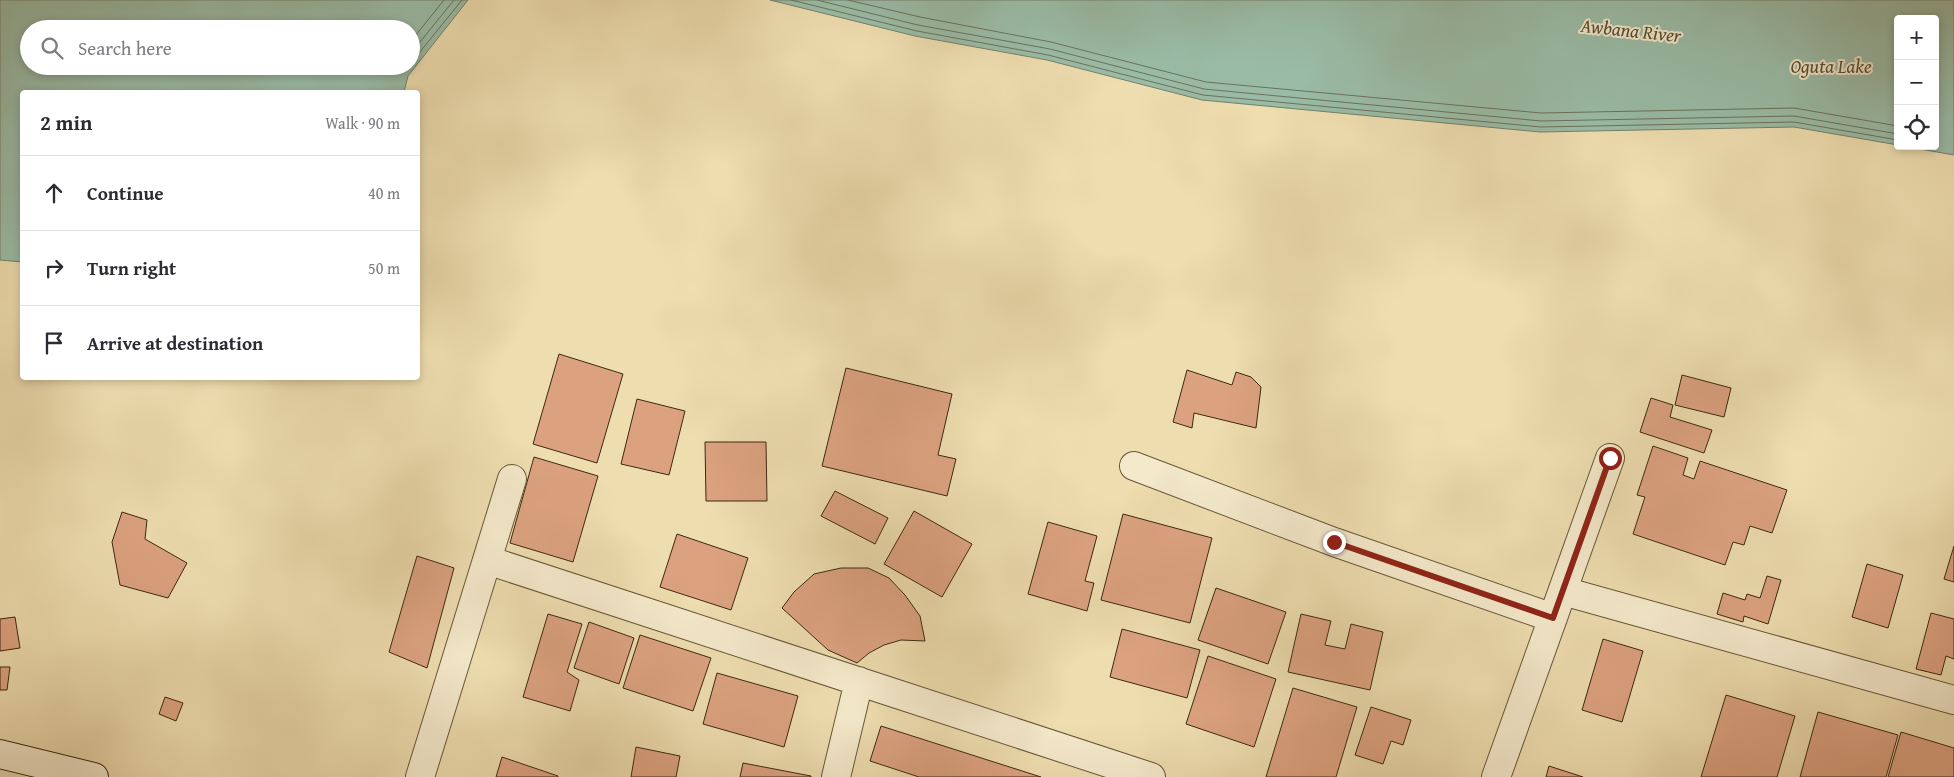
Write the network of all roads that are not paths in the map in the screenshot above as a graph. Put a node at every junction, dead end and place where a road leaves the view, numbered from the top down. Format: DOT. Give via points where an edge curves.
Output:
graph roads {
  1 [pos="1610,458"];
  2 [pos="1134,466"];
  3 [pos="512,479"];
  4 [pos="487,560"];
  5 [pos="1563,591"];
  6 [pos="1553,618"];
  7 [pos="859,681"];
  8 [pos="1954,700"];
  9 [pos="0,754"];
  10 [pos="94,777"];
  11 [pos="420,777"];
  12 [pos="836,777"];
  13 [pos="1151,777"];
  14 [pos="1496,777"];
  1 -- 5 [label="street"];
  2 -- 6 [label="street" via="1334,542"];
  3 -- 4 [label="street"];
  4 -- 7 [label="street"];
  4 -- 11 [label="street"];
  5 -- 6 [label="street"];
  5 -- 8 [label="street"];
  6 -- 14 [label="street"];
  7 -- 12 [label="street"];
  7 -- 13 [label="street"];
  9 -- 10 [label="street"];
}
